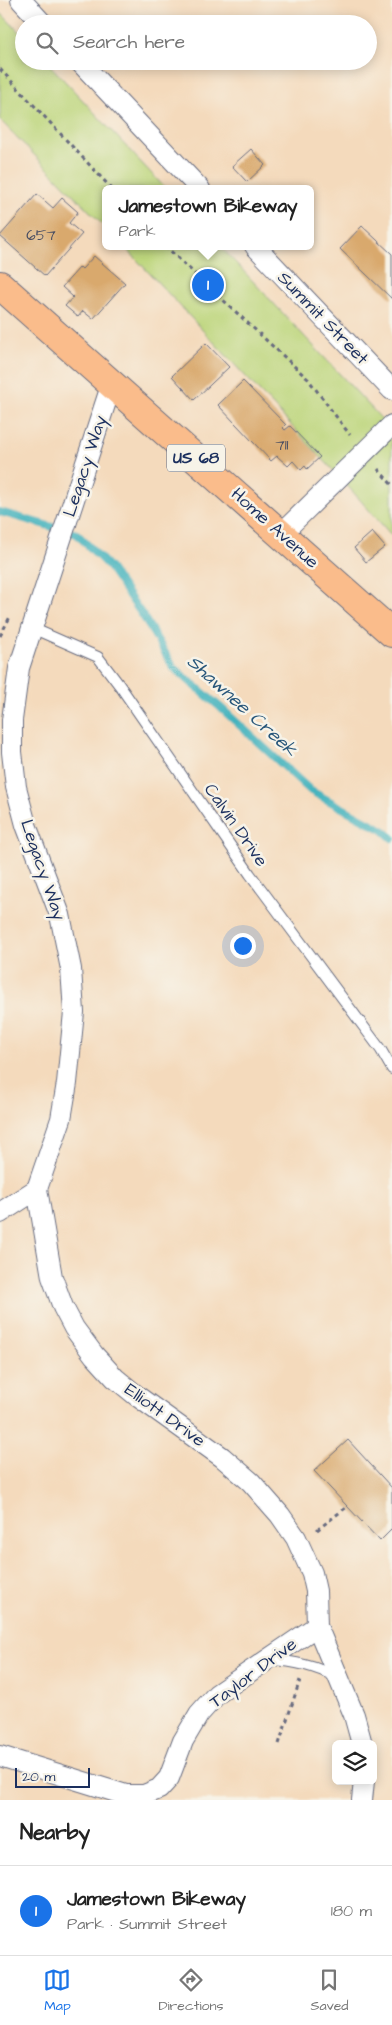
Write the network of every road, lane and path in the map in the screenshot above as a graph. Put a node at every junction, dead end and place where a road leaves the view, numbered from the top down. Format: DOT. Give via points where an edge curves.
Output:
graph roads {
  1 [pos="21,0"];
  2 [pos="35,15"];
  3 [pos="0,69"];
  4 [pos="88,70"];
  5 [pos="108,185"];
  6 [pos="196,185"];
  7 [pos="170,250"];
  8 [pos="259,250"];
  9 [pos="0,285"];
  10 [pos="112,382"];
  11 [pos="392,390"];
  12 [pos="392,425"];
  13 [pos="364,453"];
  14 [pos="392,485"];
  15 [pos="280,534"];
  16 [pos="32,628"];
  17 [pos="392,633"];
  18 [pos="392,1069"];
  19 [pos="37,1189"];
  20 [pos="0,1213"];
  21 [pos="348,1506"];
  22 [pos="298,1544"];
  23 [pos="317,1626"];
  24 [pos="267,1659"];
  25 [pos="305,1664"];
  26 [pos="339,1679"];
  27 [pos="361,1740"];
  28 [pos="279,1744"];
  29 [pos="0,1756"];
  30 [pos="364,1785"];
  31 [pos="362,1800"];
  1 -- 2 [label="street"];
  3 -- 5 [label="path"];
  4 -- 6 [label="street"];
  7 -- 13 [label="path" via="308,379"];
  8 -- 11 [label="street, Summit Street"];
  9 -- 10 [label="main road, Home Avenue / US 68"];
  10 -- 15 [label="main road, Home Avenue / US 68"];
  10 -- 16 [label="street, Legacy Way"];
  12 -- 13 [label="street"];
  13 -- 14 [label="path"];
  13 -- 15 [label="street"];
  15 -- 17 [label="main road, Home Avenue / US 68"];
  16 -- 18 [label="lane, Calvin Drive" via="98,657"];
  16 -- 19 [label="street, Legacy Way" via="19,668 12,720 12,752 16,787 26,825 60,915 71,969 74,1012 61,1119"];
  19 -- 20 [label="street"];
  19 -- 22 [label="street, Elliott Drive" via="55,1284 74,1328 115,1378 222,1456 251,1482 280,1514"];
  21 -- 22 [label="path"];
  22 -- 23 [label="street, Elliott Drive" via="316,1590"];
  23 -- 24 [label="street, Taylor Drive"];
  23 -- 26 [label="street"];
  24 -- 25 [label="lane"];
  24 -- 29 [label="street, Taylor Drive" via="217,1694 199,1714 183,1741 169,1778 159,1789 144,1795 126,1796"];
  25 -- 26 [label="lane"];
  25 -- 28 [label="path"];
  26 -- 27 [label="street"];
  30 -- 31 [label="street"];
}
